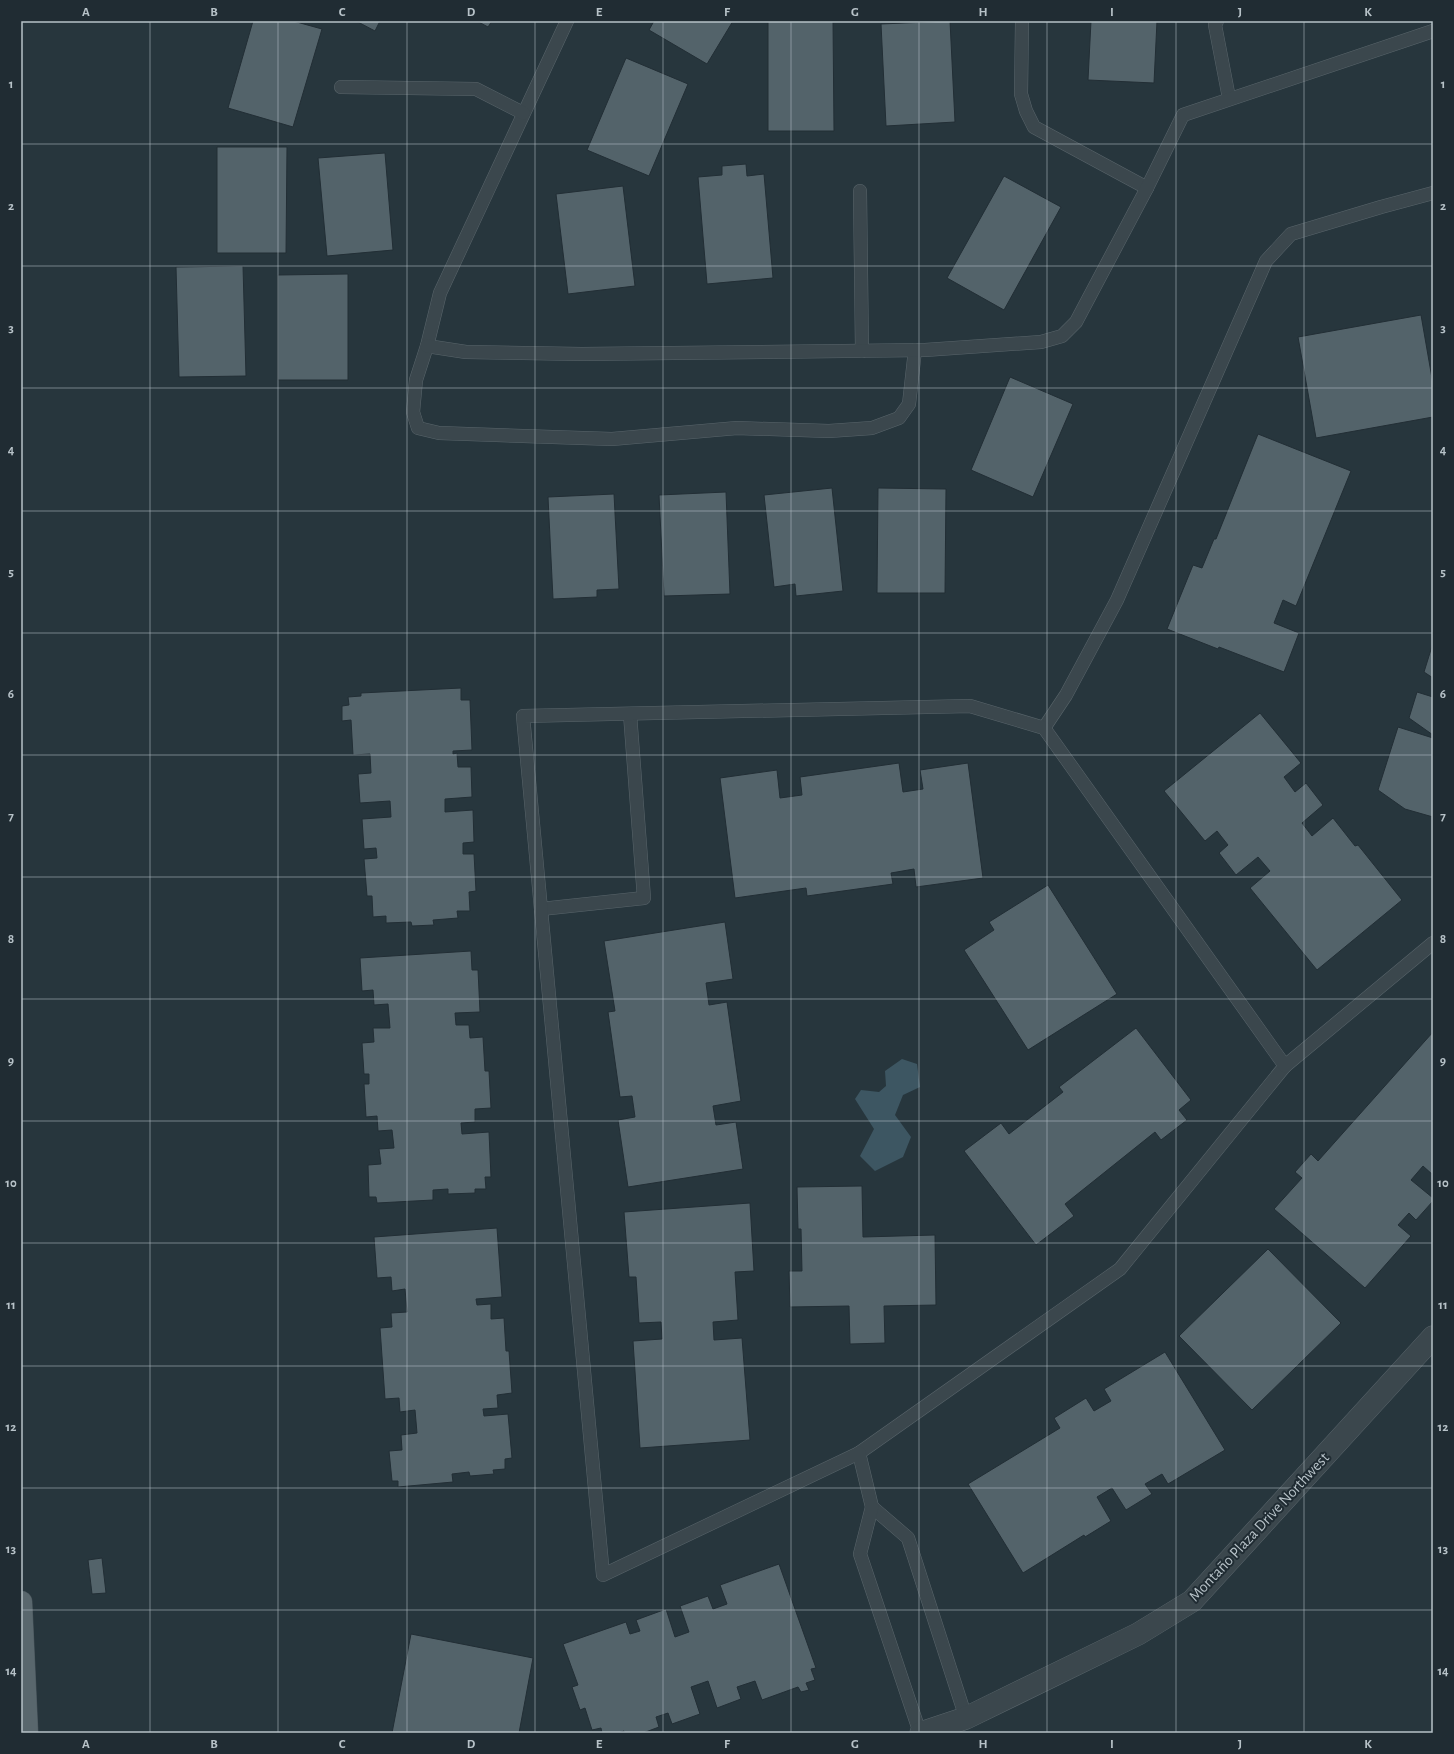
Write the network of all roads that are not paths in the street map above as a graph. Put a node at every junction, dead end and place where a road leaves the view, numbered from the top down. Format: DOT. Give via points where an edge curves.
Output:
graph roads {
  1 [pos="567,21"];
  2 [pos="1022,21"];
  3 [pos="1217,21"];
  4 [pos="1433,31"];
  5 [pos="341,87"];
  6 [pos="1229,98"];
  7 [pos="523,113"];
  8 [pos="1147,188"];
  9 [pos="860,191"];
  10 [pos="1433,193"];
  11 [pos="427,346"];
  12 [pos="915,350"];
  13 [pos="862,351"];
  14 [pos="630,714"];
  15 [pos="1044,728"];
  16 [pos="541,909"];
  17 [pos="1433,943"];
  18 [pos="1285,1066"];
  19 [pos="1433,1337"];
  20 [pos="859,1454"];
  21 [pos="872,1507"];
  22 [pos="21,1602"];
  23 [pos="966,1718"];
  24 [pos="27,1733"];
  25 [pos="921,1733"];
  1 -- 7 [label="lane"];
  2 -- 8 [label="lane" via="1021,94 1034,127"];
  3 -- 6 [label="lane" via="1215,25"];
  4 -- 6 [label="lane"];
  5 -- 7 [label="lane" via="476,89"];
  6 -- 8 [label="lane" via="1183,115"];
  7 -- 11 [label="lane" via="440,293"];
  8 -- 12 [label="lane" via="1076,322 1062,336 1041,342"];
  9 -- 13 [label="lane"];
  10 -- 15 [label="lane" via="1291,234 1266,261 1117,600 1066,695"];
  11 -- 12 [label="lane" via="416,380 414,412 418,428 439,433 612,438 737,428 830,431 872,428 899,418 909,404"];
  11 -- 13 [label="lane" via="466,352 582,354"];
  12 -- 13 [label="lane"];
  14 -- 15 [label="lane" via="970,706"];
  14 -- 16 [label="lane" via="644,898"];
  14 -- 16 [label="lane" via="523,716"];
  15 -- 18 [label="lane"];
  16 -- 20 [label="lane" via="603,1575"];
  17 -- 18 [label="lane"];
  18 -- 20 [label="lane" via="1120,1269"];
  19 -- 23 [label="street, Montaño Plaza Drive Northwest" via="1192,1601 1138,1634"];
  20 -- 21 [label="lane"];
  21 -- 23 [label="lane" via="908,1538"];
  21 -- 25 [label="lane" via="860,1554"];
  22 -- 24 [label="main road"];
  23 -- 25 [label="street, Montaño Plaza Drive Northwest"];
}
